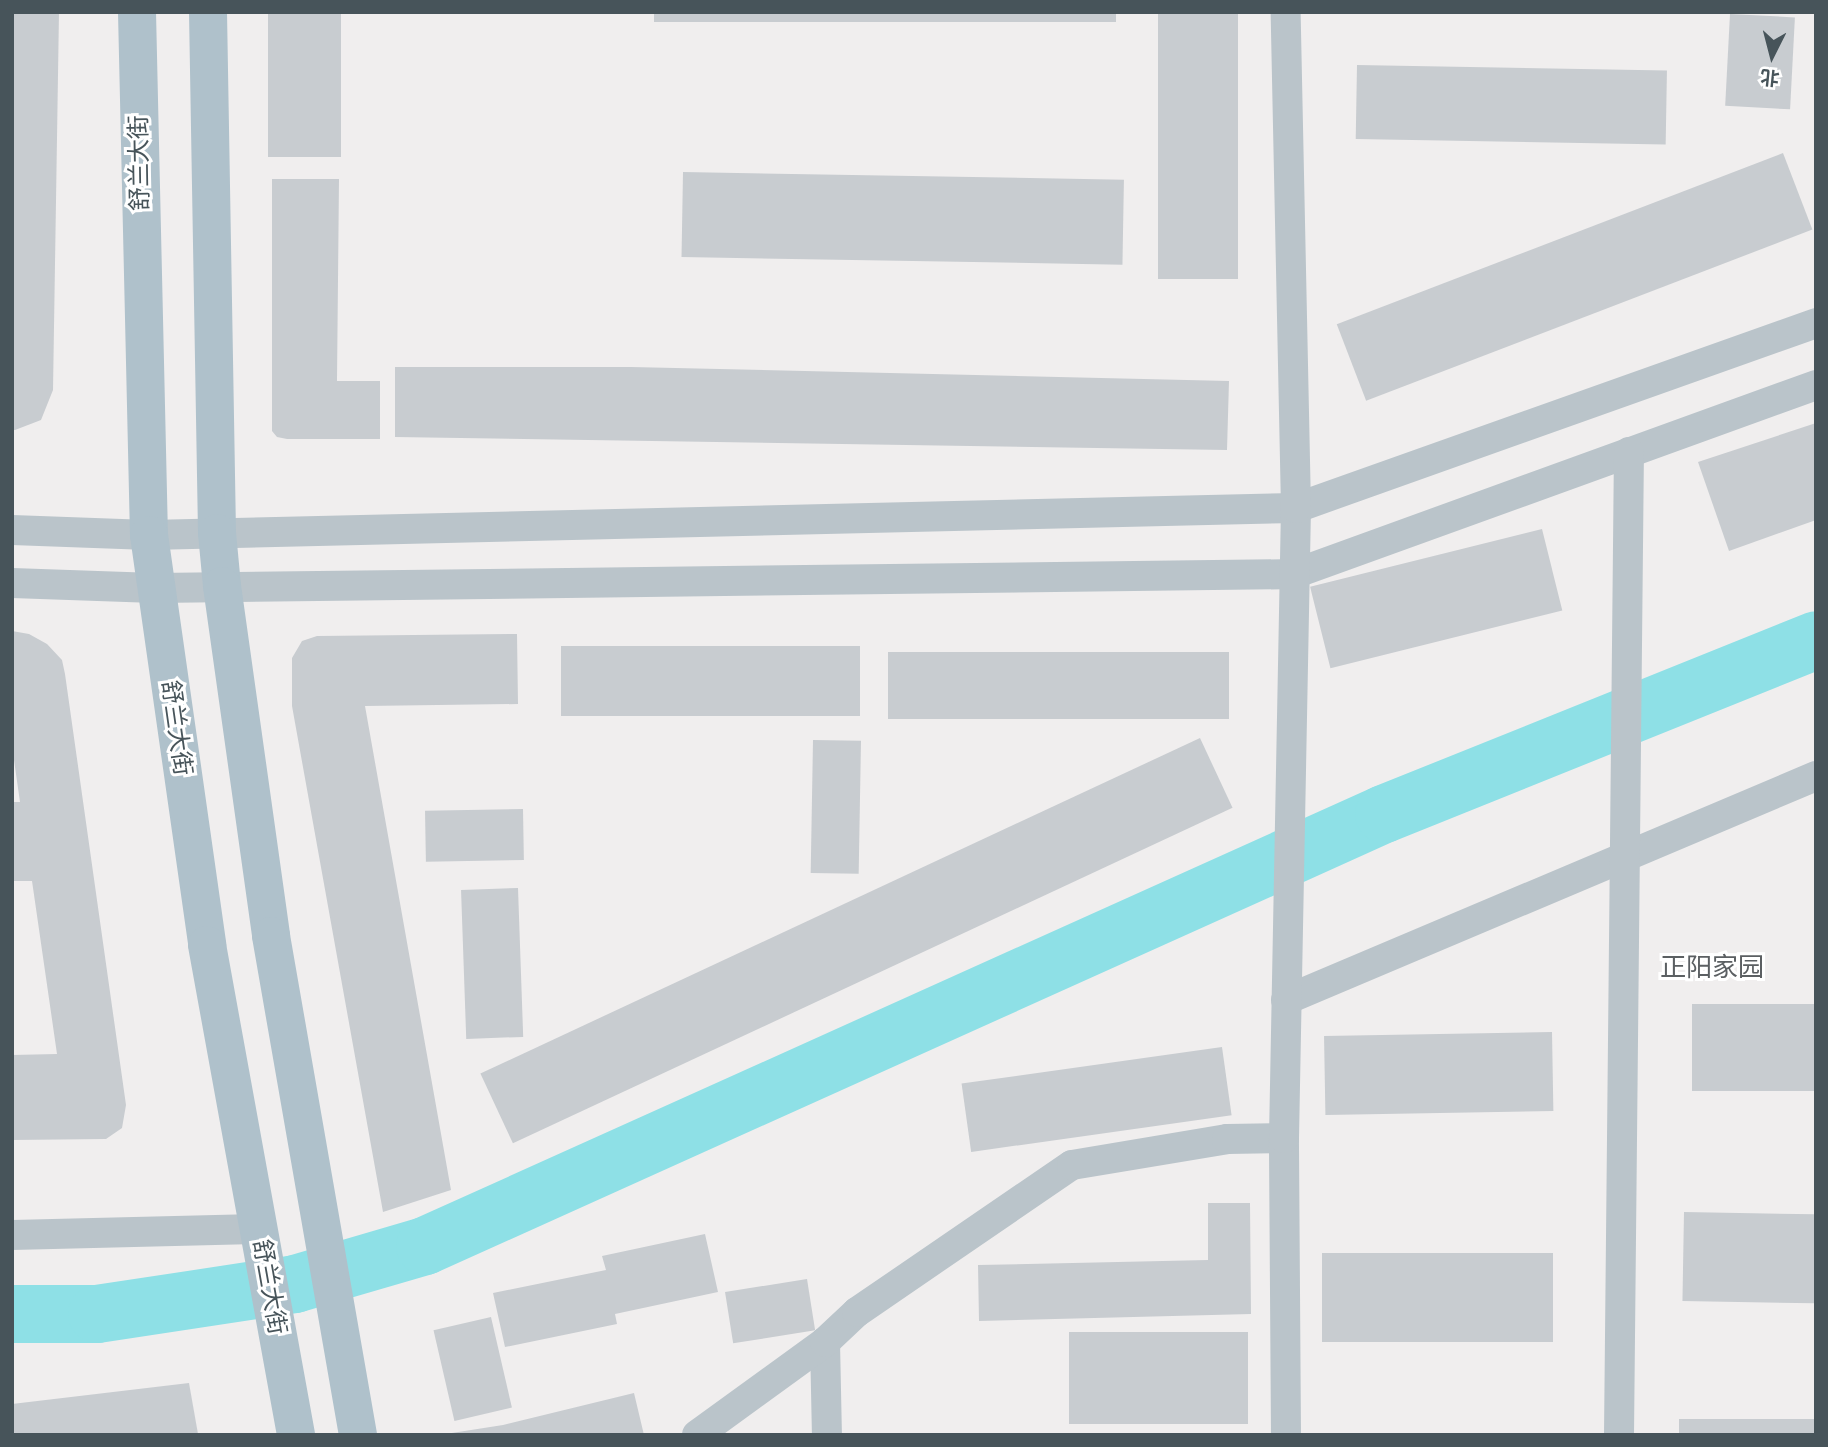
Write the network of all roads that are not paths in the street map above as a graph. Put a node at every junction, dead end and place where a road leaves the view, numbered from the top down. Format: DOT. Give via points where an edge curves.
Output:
graph roads {
  1 [pos="137,12"];
  2 [pos="208,12"];
  3 [pos="1286,12"];
  4 [pos="1816,323"];
  5 [pos="1816,385"];
  6 [pos="1629,452"];
  7 [pos="1296,508"];
  8 [pos="12,530"];
  9 [pos="217,533"];
  10 [pos="149,534"];
  11 [pos="1294,574"];
  12 [pos="12,583"];
  13 [pos="222,586"];
  14 [pos="155,588"];
  15 [pos="1816,776"];
  16 [pos="1625,846"];
  17 [pos="1287,987"];
  18 [pos="1284,1138"];
  19 [pos="259,1231"];
  20 [pos="12,1235"];
  21 [pos="825,1342"];
  22 [pos="294,1420"];
  23 [pos="358,1435"];
  24 [pos="697,1435"];
  25 [pos="827,1435"];
  26 [pos="1286,1435"];
  27 [pos="1619,1435"];
  1 -- 10 [label="main road, 舒兰大街"];
  2 -- 9 [label="main road"];
  3 -- 7 [label="street"];
  4 -- 7 [label="street"];
  5 -- 6 [label="street"];
  6 -- 11 [label="street"];
  6 -- 16 [label="street"];
  7 -- 9 [label="street"];
  7 -- 11 [label="street"];
  8 -- 10 [label="street"];
  9 -- 10 [label="street"];
  9 -- 13 [label="main road"];
  10 -- 14 [label="main road, 舒兰大街"];
  11 -- 13 [label="street"];
  11 -- 17 [label="street"];
  12 -- 14 [label="street"];
  13 -- 14 [label="street"];
  13 -- 23 [label="main road" via="271,936"];
  14 -- 19 [label="main road, 舒兰大街" via="207,945"];
  15 -- 16 [label="street"];
  16 -- 17 [label="street"];
  16 -- 27 [label="street"];
  17 -- 18 [label="street"];
  18 -- 21 [label="street" via="1227,1139 1072,1165 857,1312"];
  18 -- 26 [label="street"];
  19 -- 20 [label="street"];
  19 -- 22 [label="main road, 舒兰大街"];
  21 -- 24 [label="street"];
  21 -- 25 [label="street"];
}
